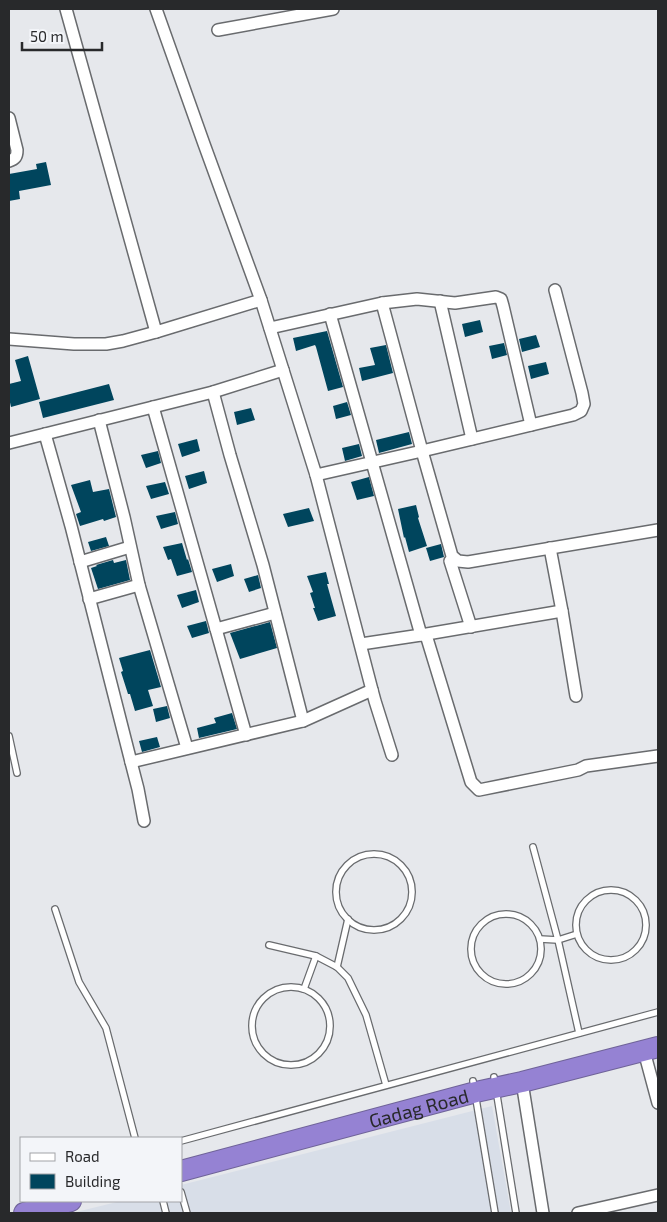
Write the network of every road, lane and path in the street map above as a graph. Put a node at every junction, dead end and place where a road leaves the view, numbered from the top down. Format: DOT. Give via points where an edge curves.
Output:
graph roads {
  1 [pos="66,9"];
  2 [pos="156,9"];
  3 [pos="333,9"];
  4 [pos="299,12"];
  5 [pos="218,30"];
  6 [pos="9,118"];
  7 [pos="9,161"];
  8 [pos="555,290"];
  9 [pos="262,300"];
  10 [pos="440,301"];
  11 [pos="382,303"];
  12 [pos="330,314"];
  13 [pos="270,328"];
  14 [pos="156,332"];
  15 [pos="9,339"];
  16 [pos="283,370"];
  17 [pos="213,392"];
  18 [pos="153,407"];
  19 [pos="98,420"];
  20 [pos="531,425"];
  21 [pos="45,434"];
  22 [pos="472,439"];
  23 [pos="9,443"];
  24 [pos="422,451"];
  25 [pos="373,462"];
  26 [pos="316,475"];
  27 [pos="658,530"];
  28 [pos="130,547"];
  29 [pos="550,548"];
  30 [pos="450,561"];
  31 [pos="80,562"];
  32 [pos="139,585"];
  33 [pos="89,599"];
  34 [pos="562,611"];
  35 [pos="275,613"];
  36 [pos="471,627"];
  37 [pos="216,629"];
  38 [pos="421,635"];
  39 [pos="361,644"];
  40 [pos="372,690"];
  41 [pos="576,696"];
  42 [pos="303,721"];
  43 [pos="246,735"];
  44 [pos="9,736"];
  45 [pos="187,748"];
  46 [pos="392,755"];
  47 [pos="658,756"];
  48 [pos="132,762"];
  49 [pos="16,773"];
  50 [pos="144,822"];
  51 [pos="533,847"];
  52 [pos="55,909"];
  53 [pos="348,919"];
  54 [pos="577,934"];
  55 [pos="540,938"];
  56 [pos="558,940"];
  57 [pos="269,944"];
  58 [pos="316,956"];
  59 [pos="338,967"];
  60 [pos="304,989"];
  61 [pos="658,1012"];
  62 [pos="579,1033"];
  63 [pos="658,1036"];
  64 [pos="651,1049"];
  65 [pos="522,1082"];
  66 [pos="496,1083"];
  67 [pos="386,1085"];
  68 [pos="474,1087"];
  69 [pos="658,1103"];
  70 [pos="135,1137"];
  71 [pos="182,1141"];
  72 [pos="182,1160"];
  73 [pos="182,1171"];
  74 [pos="658,1195"];
  75 [pos="182,1196"];
  76 [pos="23,1202"];
  77 [pos="67,1202"];
  78 [pos="9,1206"];
  79 [pos="24,1213"];
  80 [pos="187,1213"];
  81 [pos="495,1213"];
  82 [pos="516,1213"];
  83 [pos="543,1213"];
  84 [pos="578,1213"];
  1 -- 14 [label="street"];
  2 -- 9 [label="street"];
  3 -- 4 [label="street"];
  4 -- 5 [label="street"];
  6 -- 7 [label="street" via="17,155"];
  8 -- 20 [label="street" via="584,404 574,415"];
  9 -- 13 [label="street"];
  9 -- 14 [label="street"];
  10 -- 11 [label="street" via="417,299"];
  10 -- 20 [label="street" via="501,299"];
  10 -- 22 [label="street"];
  11 -- 12 [label="street"];
  11 -- 24 [label="street"];
  12 -- 13 [label="street"];
  12 -- 25 [label="street"];
  13 -- 16 [label="street"];
  14 -- 15 [label="street" via="106,344"];
  16 -- 17 [label="street"];
  16 -- 26 [label="street"];
  17 -- 18 [label="street"];
  17 -- 35 [label="street"];
  18 -- 19 [label="street"];
  18 -- 37 [label="street"];
  19 -- 21 [label="street"];
  19 -- 28 [label="street"];
  20 -- 22 [label="street"];
  21 -- 23 [label="street"];
  21 -- 31 [label="street"];
  22 -- 24 [label="street"];
  24 -- 25 [label="street"];
  24 -- 29 [label="street" via="452,556 458,561"];
  25 -- 26 [label="street"];
  25 -- 38 [label="street"];
  26 -- 39 [label="street"];
  27 -- 29 [label="street"];
  28 -- 31 [label="street"];
  28 -- 32 [label="street"];
  29 -- 34 [label="street"];
  30 -- 36 [label="street"];
  31 -- 33 [label="street"];
  32 -- 33 [label="street"];
  32 -- 45 [label="street"];
  33 -- 48 [label="street"];
  34 -- 36 [label="street"];
  34 -- 41 [label="street"];
  35 -- 37 [label="street"];
  35 -- 42 [label="street"];
  36 -- 38 [label="street"];
  37 -- 43 [label="street"];
  38 -- 39 [label="street"];
  38 -- 47 [label="street" via="426,635 471,782 479,790 586,766"];
  39 -- 40 [label="street"];
  40 -- 42 [label="street"];
  40 -- 46 [label="street"];
  42 -- 43 [label="street"];
  43 -- 45 [label="street"];
  44 -- 49 [label="lane"];
  45 -- 48 [label="street"];
  48 -- 50 [label="street"];
  51 -- 56 [label="lane"];
  52 -- 70 [label="lane" via="78,982 106,1028"];
  53 -- 53 [label="lane" via="342,914 335,895 336,881 342,869 368,853 395,859 411,880 412,893 410,906 398,922 373,930 360,928"];
  53 -- 59 [label="lane"];
  54 -- 54 [label="lane" via="577,916 582,905 606,890 619,890 630,896 645,915 644,938 633,952 623,958 598,958 582,946"];
  54 -- 56 [label="lane"];
  55 -- 55 [label="lane" via="539,962 528,976 518,982 493,982 477,969 471,958 471,939 489,917 513,914 525,919"];
  55 -- 56 [label="lane"];
  56 -- 62 [label="lane"];
  57 -- 58 [label="lane"];
  58 -- 59 [label="lane"];
  58 -- 60 [label="lane"];
  59 -- 67 [label="lane" via="348,978 366,1014"];
  60 -- 60 [label="lane" via="313,992 329,1014 328,1040 317,1056 304,1063 277,1062 259,1048 253,1036 253,1015 259,1003 273,991 286,986"];
  61 -- 62 [label="lane"];
  62 -- 67 [label="lane"];
  63 -- 66 [label="highway, Gadag Road"];
  64 -- 65 [label="highway, Gadag Road"];
  64 -- 69 [label="street"];
  65 -- 66 [label="highway, Gadag Road"];
  65 -- 83 [label="street"];
  66 -- 68 [label="highway, Gadag Road"];
  66 -- 82 [label="lane"];
  67 -- 71 [label="lane"];
  68 -- 72 [label="highway, Gadag Road"];
  68 -- 73 [label="highway, Gadag Road"];
  68 -- 81 [label="lane"];
  74 -- 84 [label="street"];
  75 -- 80 [label="lane"];
  76 -- 78 [label="highway"];
  77 -- 79 [label="highway"];
}
